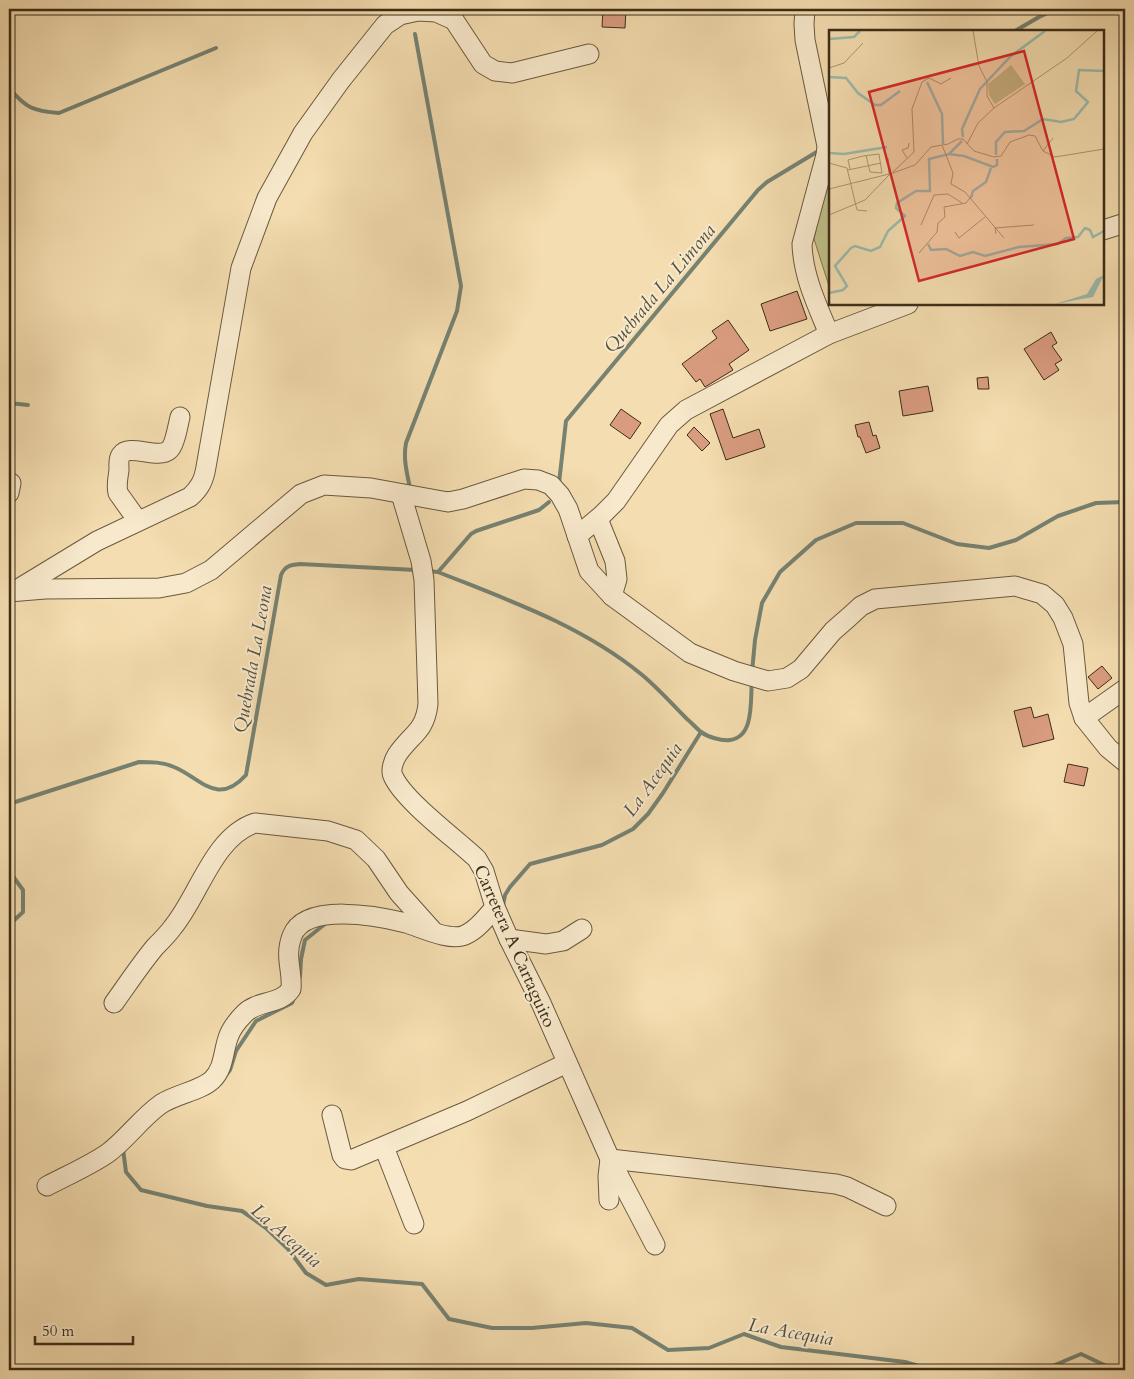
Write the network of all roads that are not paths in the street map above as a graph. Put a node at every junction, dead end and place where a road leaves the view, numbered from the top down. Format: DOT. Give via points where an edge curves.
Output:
graph roads {
  1 [pos="805,9"];
  2 [pos="588,54"];
  3 [pos="1125,223"];
  4 [pos="1104,230"];
  5 [pos="905,305"];
  6 [pos="828,334"];
  7 [pos="180,417"];
  8 [pos="401,494"];
  9 [pos="598,519"];
  10 [pos="138,521"];
  11 [pos="577,536"];
  12 [pos="12,592"];
  13 [pos="612,596"];
  14 [pos="1125,688"];
  15 [pos="1084,718"];
  16 [pos="1125,762"];
  17 [pos="496,907"];
  18 [pos="582,930"];
  19 [pos="433,932"];
  20 [pos="510,939"];
  21 [pos="114,1003"];
  22 [pos="567,1063"];
  23 [pos="332,1115"];
  24 [pos="384,1147"];
  25 [pos="610,1159"];
  26 [pos="47,1186"];
  27 [pos="610,1200"];
  28 [pos="886,1206"];
  29 [pos="414,1224"];
  30 [pos="655,1246"];
  1 -- 6 [label="street" via="805,40 827,146 802,244 806,273"];
  2 -- 10 [label="street" via="512,73 496,71 483,64 454,20 436,12 400,15 385,25 303,133 267,198 241,268 208,458 199,489 190,497"];
  3 -- 4 [label="street"];
  5 -- 6 [label="street"];
  6 -- 9 [label="street" via="686,410 669,425 616,501"];
  7 -- 10 [label="street" via="168,451 162,454 129,451 120,456 118,493"];
  8 -- 11 [label="street" via="448,502 524,479 538,480 551,485 560,495"];
  8 -- 12 [label="street" via="324,485 301,494 211,570 186,583 160,588"];
  8 -- 17 [label="street, Carretera A Cartaguito" via="424,580 428,704 420,730 402,747 392,767 392,775 412,801 477,859"];
  9 -- 11 [label="street"];
  9 -- 13 [label="street" via="615,561 617,579"];
  10 -- 12 [label="street" via="97,541"];
  11 -- 13 [label="street" via="589,571"];
  13 -- 15 [label="street" via="690,653 734,671 768,680 787,678 801,669 833,631 861,606 876,599 1016,586 1042,594 1055,605 1063,618 1073,644 1079,703"];
  14 -- 15 [label="street"];
  15 -- 16 [label="street" via="1108,748"];
  17 -- 19 [label="street" via="464,936"];
  17 -- 20 [label="street, Carretera A Cartaguito"];
  18 -- 20 [label="street" via="563,941 546,944"];
  19 -- 21 [label="street" via="399,893 376,859 356,840 328,830 256,823 234,834 209,867 174,926"];
  19 -- 26 [label="street" via="358,914 325,914 303,922 292,935 288,953 291,989 278,1000 261,1003 248,1010 235,1023 228,1036 221,1066 212,1080 161,1104 108,1153"];
  20 -- 22 [label="street, Carretera A Cartaguito"];
  22 -- 24 [label="street"];
  22 -- 25 [label="street, Carretera A Cartaguito"];
  23 -- 24 [label="street" via="345,1159 351,1160"];
  24 -- 29 [label="street"];
  25 -- 27 [label="street"];
  25 -- 28 [label="street" via="836,1184"];
  25 -- 30 [label="street, Carretera A Cartaguito"];
}
